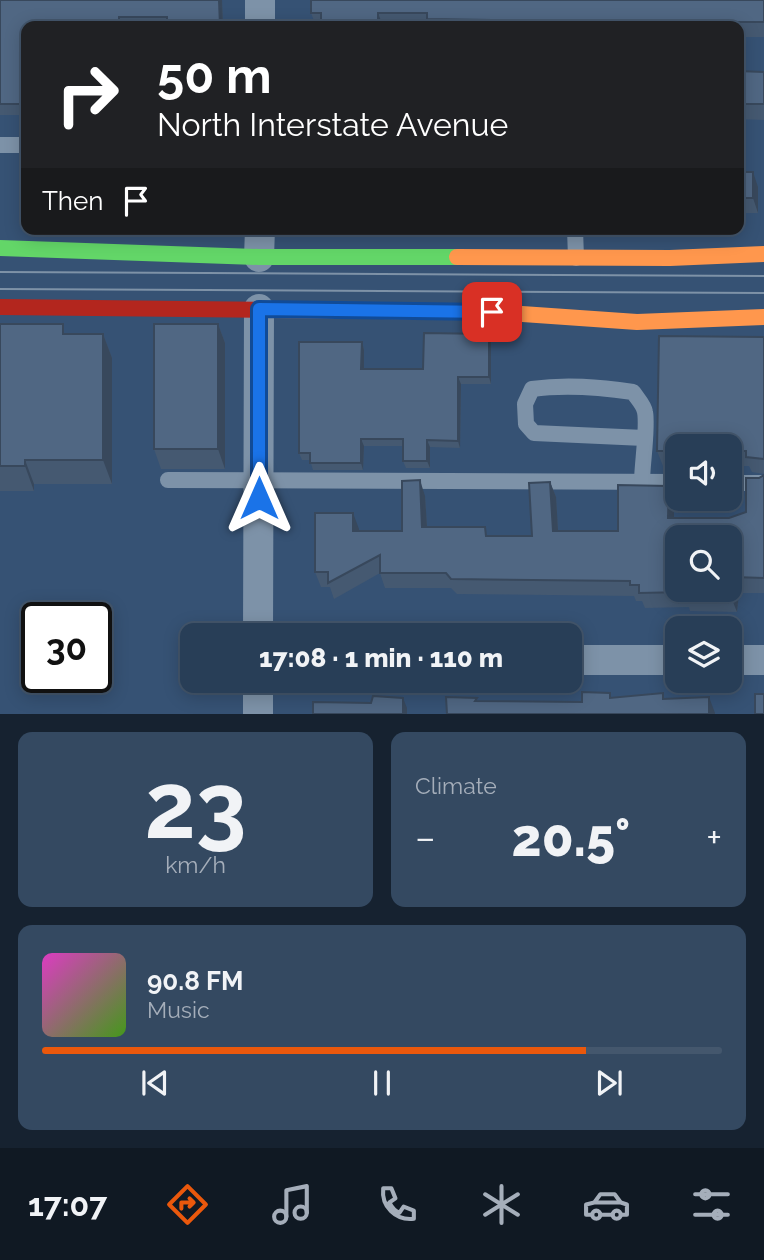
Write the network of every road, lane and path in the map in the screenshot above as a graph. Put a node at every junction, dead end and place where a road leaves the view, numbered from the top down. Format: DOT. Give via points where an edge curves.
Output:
graph roads {
  1 [pos="260,0"];
  2 [pos="260,21"];
  3 [pos="0,145"];
  4 [pos="21,145"];
  5 [pos="54,235"];
  6 [pos="575,235"];
  7 [pos="260,243"];
  8 [pos="0,248"];
  9 [pos="54,250"];
  10 [pos="764,254"];
  11 [pos="576,258"];
  12 [pos="0,307"];
  13 [pos="259,309"];
  14 [pos="764,317"];
  15 [pos="644,438"];
  16 [pos="168,480"];
  17 [pos="259,481"];
  18 [pos="642,482"];
  19 [pos="665,482"];
  20 [pos="742,483"];
  21 [pos="764,483"];
  22 [pos="258,623"];
  23 [pos="582,660"];
  24 [pos="665,660"];
  25 [pos="742,660"];
  26 [pos="764,660"];
  27 [pos="258,693"];
  28 [pos="258,714"];
  1 -- 2 [label="street"];
  3 -- 4 [label="lane"];
  5 -- 9 [label="lane"];
  6 -- 11 [label="lane"];
  7 -- 9 [label="street"];
  7 -- 11 [label="street"];
  8 -- 9 [label="street"];
  10 -- 11 [label="street"];
  12 -- 13 [label="street"];
  13 -- 14 [label="street" via="492,312 637,322"];
  13 -- 17 [label="street"];
  15 -- 15 [label="lane" via="645,410 633,392 552,386 531,389 525,404 526,424 534,433"];
  15 -- 18 [label="lane"];
  16 -- 17 [label="lane"];
  17 -- 18 [label="lane"];
  17 -- 22 [label="street"];
  18 -- 19 [label="lane"];
  20 -- 21 [label="lane"];
  23 -- 24 [label="street"];
  25 -- 26 [label="street"];
  27 -- 28 [label="street"];
}
